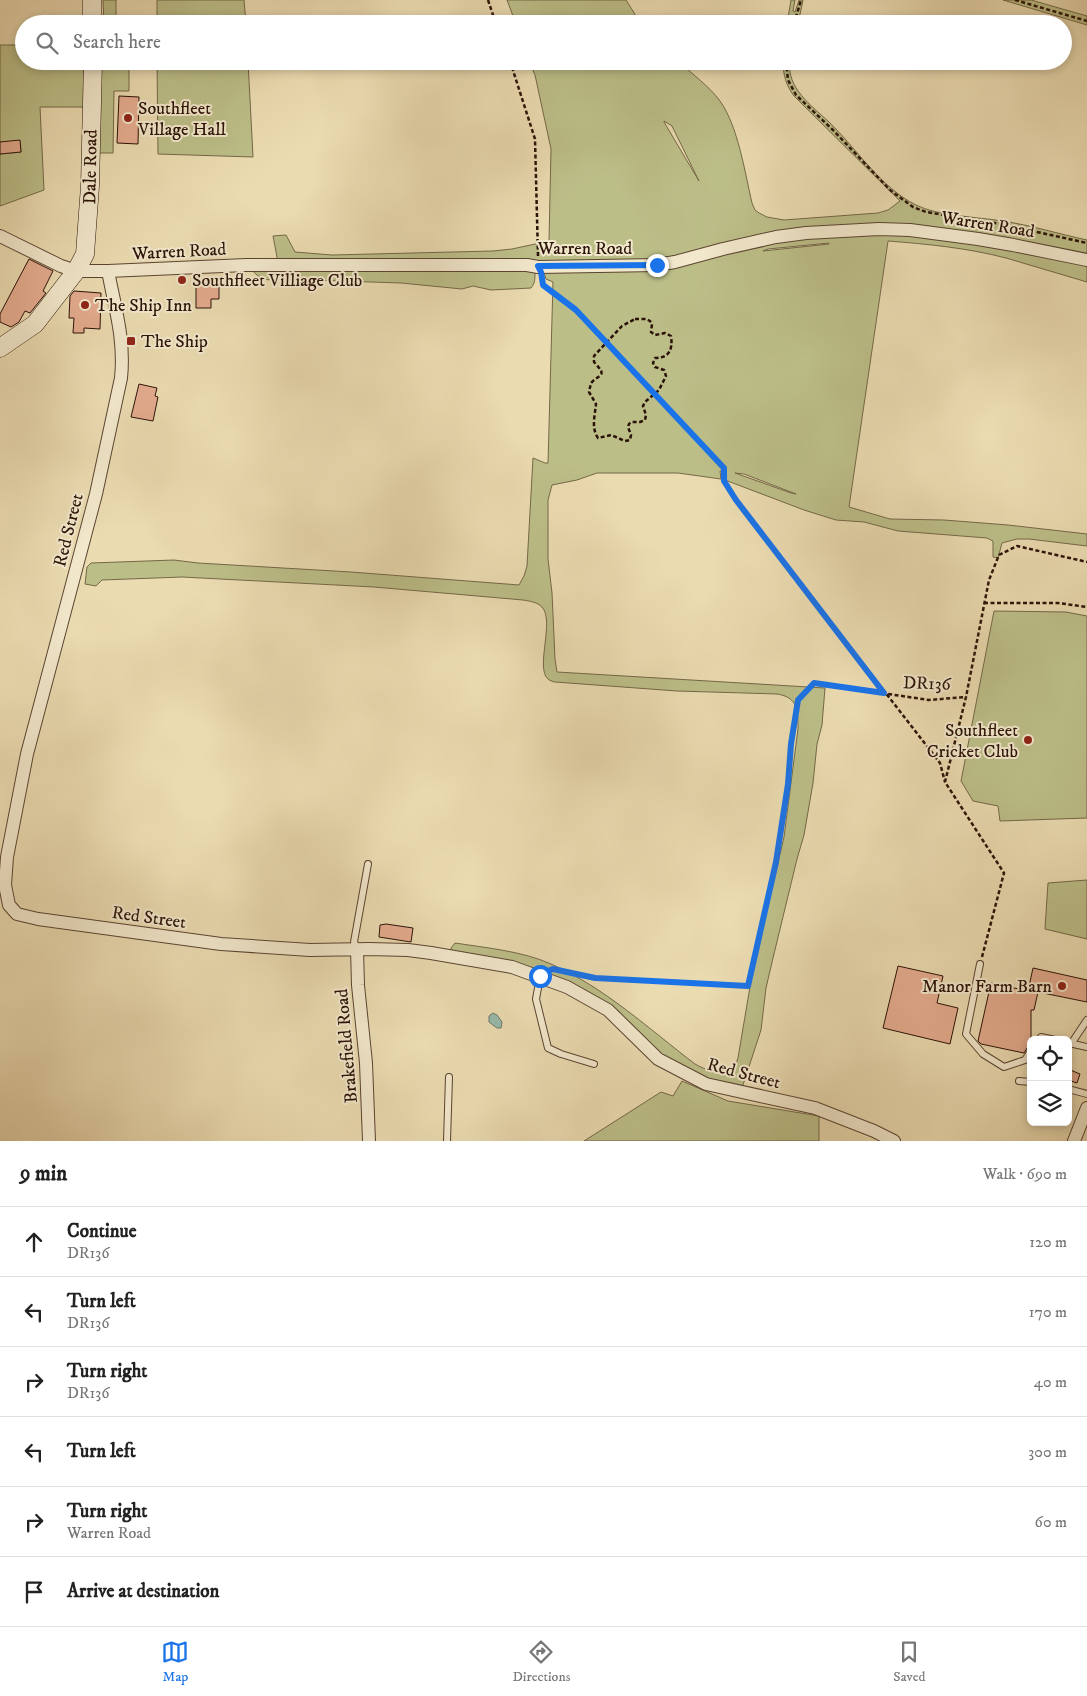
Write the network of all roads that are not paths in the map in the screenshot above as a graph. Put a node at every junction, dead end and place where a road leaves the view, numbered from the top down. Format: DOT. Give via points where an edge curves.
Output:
graph roads {
  1 [pos="92,0"];
  2 [pos="92,15"];
  3 [pos="93,70"];
  4 [pos="0,236"];
  5 [pos="1087,260"];
  6 [pos="76,271"];
  7 [pos="108,271"];
  8 [pos="0,348"];
  9 [pos="368,864"];
  10 [pos="357,949"];
  11 [pos="980,964"];
  12 [pos="539,976"];
  13 [pos="1087,1020"];
  14 [pos="1072,1040"];
  15 [pos="1072,1043"];
  16 [pos="1087,1047"];
  17 [pos="1027,1057"];
  18 [pos="594,1064"];
  19 [pos="449,1077"];
  20 [pos="1019,1081"];
  21 [pos="1027,1082"];
  22 [pos="1072,1090"];
  23 [pos="1087,1094"];
  24 [pos="1087,1108"];
  25 [pos="369,1141"];
  26 [pos="447,1141"];
  27 [pos="894,1141"];
  28 [pos="1074,1141"];
  1 -- 2 [label="street"];
  3 -- 6 [label="street, Dale Road" via="89,214 85,251"];
  4 -- 6 [label="street"];
  5 -- 7 [label="street, Warren Road" via="1014,244 879,229 776,237 657,265 246,265"];
  6 -- 7 [label="street, Warren Road"];
  6 -- 8 [label="street, Dale Road" via="35,324"];
  7 -- 10 [label="street, Red Street" via="122,341 121,378 96,494 20,782 5,868 7,901 19,915 142,934 264,948"];
  9 -- 10 [label="lane" via="354,942"];
  10 -- 12 [label="street, Red Street" via="431,953 500,964"];
  10 -- 25 [label="street, Brakefield Road"];
  11 -- 17 [label="lane" via="966,1034 983,1054 1004,1067"];
  12 -- 18 [label="lane" via="536,997 548,1048"];
  12 -- 27 [label="street, Red Street" via="567,987 608,1010 658,1059 706,1084 815,1108"];
  13 -- 14 [label="lane"];
  15 -- 16 [label="lane"];
  19 -- 26 [label="lane"];
  20 -- 21 [label="lane"];
  22 -- 23 [label="lane"];
  24 -- 28 [label="street"];
}
